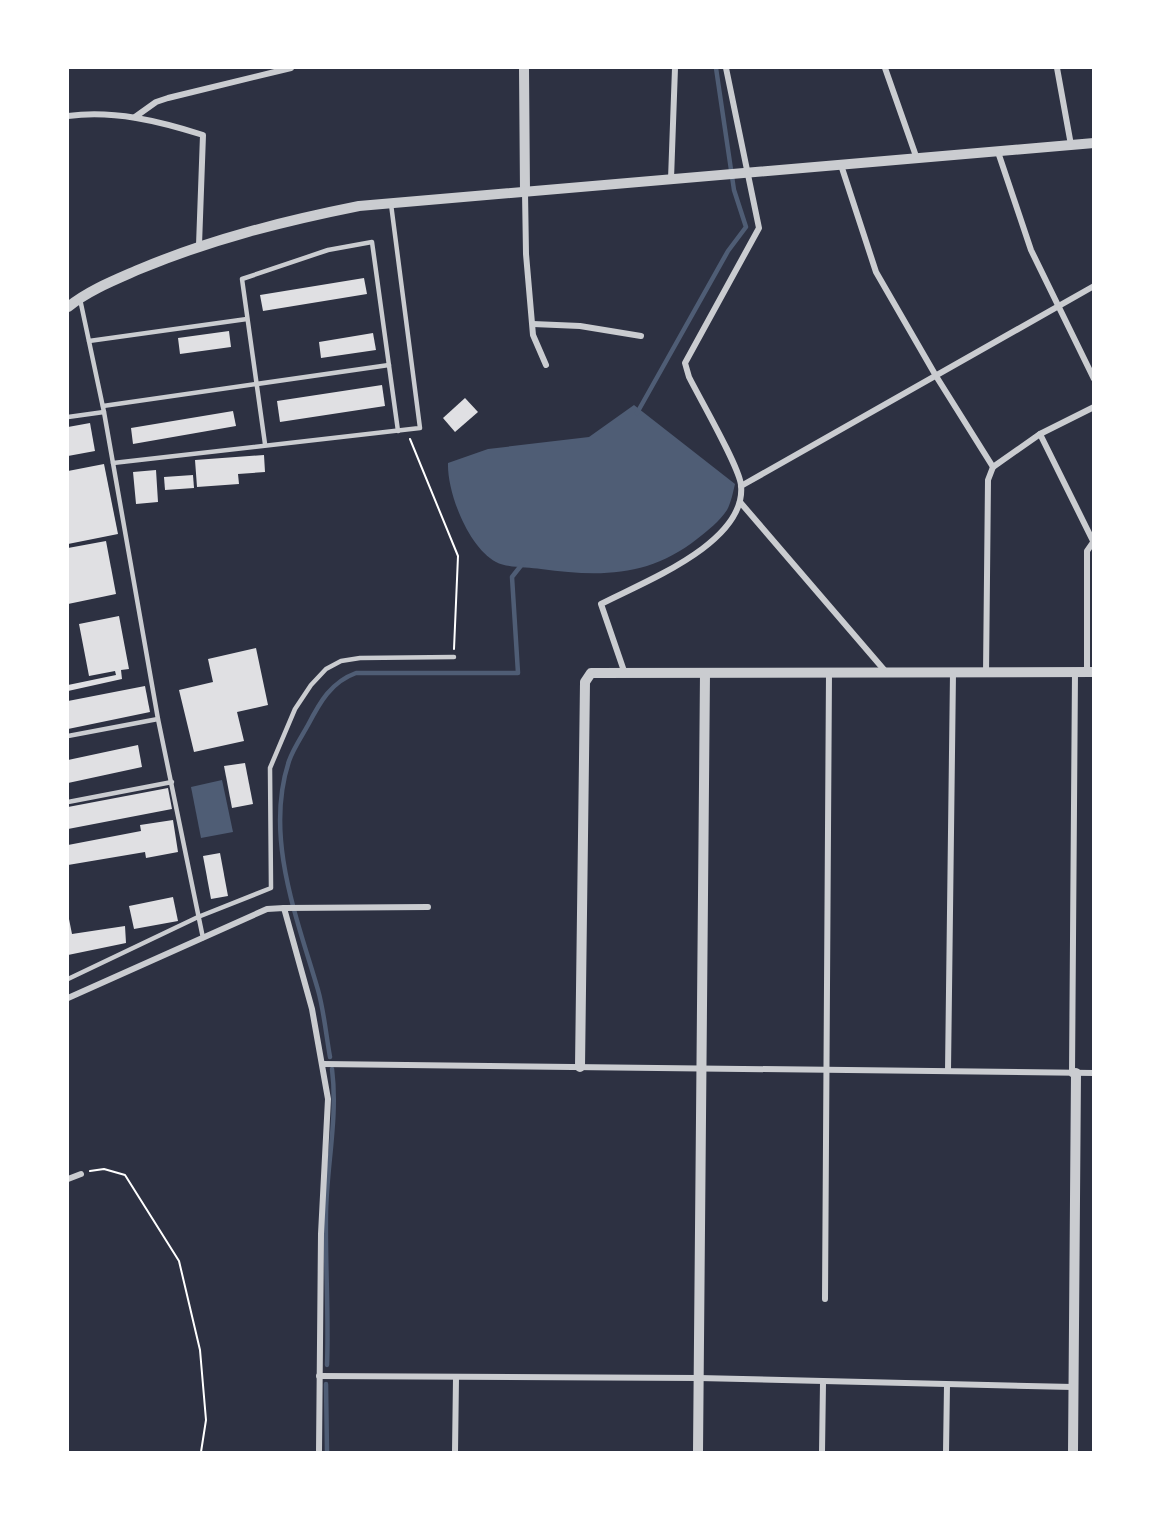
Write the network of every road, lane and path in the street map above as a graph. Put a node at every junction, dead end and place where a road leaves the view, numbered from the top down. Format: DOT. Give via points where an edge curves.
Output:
graph roads {
  1 [pos="291,68"];
  2 [pos="524,68"];
  3 [pos="675,68"];
  4 [pos="726,68"];
  5 [pos="885,68"];
  6 [pos="1057,68"];
  7 [pos="68,117"];
  8 [pos="135,117"];
  9 [pos="1094,143"];
  10 [pos="1071,145"];
  11 [pos="998,152"];
  12 [pos="917,159"];
  13 [pos="841,165"];
  14 [pos="749,174"];
  15 [pos="671,179"];
  16 [pos="525,192"];
  17 [pos="391,204"];
  18 [pos="200,245"];
  19 [pos="1094,286"];
  20 [pos="80,297"];
  21 [pos="1059,306"];
  22 [pos="68,307"];
  23 [pos="247,319"];
  24 [pos="533,324"];
  25 [pos="641,336"];
  26 [pos="89,341"];
  27 [pos="389,365"];
  28 [pos="546,365"];
  29 [pos="936,376"];
  30 [pos="1094,379"];
  31 [pos="255,383"];
  32 [pos="1094,407"];
  33 [pos="104,409"];
  34 [pos="68,417"];
  35 [pos="406,430"];
  36 [pos="398,431"];
  37 [pos="1040,434"];
  38 [pos="265,444"];
  39 [pos="113,463"];
  40 [pos="993,466"];
  41 [pos="741,486"];
  42 [pos="740,502"];
  43 [pos="1093,541"];
  44 [pos="1090,597"];
  45 [pos="454,657"];
  46 [pos="624,671"];
  47 [pos="1075,671"];
  48 [pos="1090,672"];
  49 [pos="705,673"];
  50 [pos="829,673"];
  51 [pos="953,673"];
  52 [pos="888,674"];
  53 [pos="986,674"];
  54 [pos="158,719"];
  55 [pos="68,736"];
  56 [pos="172,782"];
  57 [pos="68,802"];
  58 [pos="428,907"];
  59 [pos="284,908"];
  60 [pos="198,917"];
  61 [pos="203,938"];
  62 [pos="68,979"];
  63 [pos="68,998"];
  64 [pos="323,1064"];
  65 [pos="580,1067"];
  66 [pos="702,1068"];
  67 [pos="825,1068"];
  68 [pos="948,1071"];
  69 [pos="1074,1073"];
  70 [pos="1094,1073"];
  71 [pos="81,1174"];
  72 [pos="68,1179"];
  73 [pos="825,1299"];
  74 [pos="319,1376"];
  75 [pos="456,1378"];
  76 [pos="699,1378"];
  77 [pos="823,1383"];
  78 [pos="947,1384"];
  79 [pos="1073,1387"];
  80 [pos="201,1452"];
  81 [pos="319,1452"];
  82 [pos="455,1452"];
  83 [pos="698,1452"];
  84 [pos="822,1452"];
  85 [pos="946,1452"];
  86 [pos="1073,1452"];
  1 -- 8 [label="street" via="168,98"];
  2 -- 16 [label="street"];
  3 -- 15 [label="street"];
  4 -- 14 [label="street"];
  5 -- 12 [label="street"];
  6 -- 10 [label="street"];
  7 -- 8 [label="street" via="92,113"];
  8 -- 18 [label="street" via="203,135"];
  9 -- 10 [label="street"];
  10 -- 11 [label="street"];
  11 -- 12 [label="street"];
  11 -- 21 [label="street" via="1031,250"];
  12 -- 13 [label="street"];
  13 -- 14 [label="street"];
  13 -- 29 [label="street" via="876,272"];
  14 -- 15 [label="street"];
  14 -- 41 [label="street" via="759,228 685,363"];
  15 -- 16 [label="street"];
  16 -- 17 [label="street"];
  16 -- 24 [label="street"];
  17 -- 18 [label="street" via="273,223"];
  17 -- 35 [label="lane" via="420,428"];
  18 -- 20 [label="street"];
  19 -- 21 [label="street"];
  20 -- 22 [label="street"];
  20 -- 26 [label="lane"];
  21 -- 29 [label="street"];
  21 -- 30 [label="street"];
  23 -- 26 [label="lane"];
  23 -- 27 [label="lane" via="242,279 328,250 372,242"];
  23 -- 31 [label="lane"];
  24 -- 25 [label="street" via="580,326"];
  24 -- 28 [label="street" via="533,335"];
  26 -- 33 [label="lane"];
  27 -- 31 [label="lane"];
  27 -- 36 [label="lane"];
  29 -- 40 [label="street"];
  29 -- 41 [label="street"];
  31 -- 33 [label="lane"];
  31 -- 38 [label="lane"];
  32 -- 37 [label="street"];
  33 -- 34 [label="lane"];
  33 -- 39 [label="lane"];
  35 -- 36 [label="lane"];
  35 -- 45 [label="path" via="458,556"];
  36 -- 38 [label="lane"];
  37 -- 40 [label="street"];
  37 -- 43 [label="street"];
  38 -- 39 [label="lane"];
  39 -- 54 [label="lane"];
  40 -- 53 [label="street" via="988,480"];
  41 -- 42 [label="street"];
  42 -- 46 [label="street" via="734,515 698,553 601,604"];
  42 -- 52 [label="street"];
  43 -- 44 [label="street" via="1087,551"];
  44 -- 48 [label="street"];
  45 -- 60 [label="lane" via="360,658 326,669 295,709 270,768 271,888"];
  46 -- 49 [label="street"];
  46 -- 65 [label="street" via="591,673 585,682"];
  47 -- 48 [label="street"];
  47 -- 53 [label="street"];
  47 -- 69 [label="street"];
  49 -- 50 [label="street"];
  49 -- 66 [label="street"];
  50 -- 52 [label="street"];
  50 -- 67 [label="street"];
  51 -- 52 [label="street"];
  51 -- 53 [label="street"];
  51 -- 68 [label="street"];
  54 -- 55 [label="lane"];
  54 -- 56 [label="lane"];
  56 -- 57 [label="lane"];
  56 -- 60 [label="lane"];
  58 -- 59 [label="street"];
  59 -- 61 [label="street" via="267,909"];
  59 -- 64 [label="street"];
  60 -- 61 [label="lane"];
  60 -- 62 [label="lane"];
  61 -- 63 [label="street"];
  64 -- 65 [label="street"];
  64 -- 74 [label="street" via="328,1099"];
  65 -- 66 [label="street"];
  66 -- 67 [label="street"];
  66 -- 76 [label="street"];
  67 -- 68 [label="street"];
  67 -- 73 [label="street"];
  68 -- 69 [label="street"];
  69 -- 70 [label="street"];
  69 -- 79 [label="street"];
  71 -- 72 [label="street"];
  71 -- 80 [label="path" via="104,1169 125,1175 179,1261 200,1350 206,1420"];
  74 -- 75 [label="street"];
  74 -- 81 [label="street"];
  75 -- 76 [label="street"];
  75 -- 82 [label="street"];
  76 -- 77 [label="street"];
  76 -- 83 [label="street"];
  77 -- 78 [label="street"];
  77 -- 84 [label="street"];
  78 -- 79 [label="street"];
  78 -- 85 [label="street"];
  79 -- 86 [label="street"];
}
